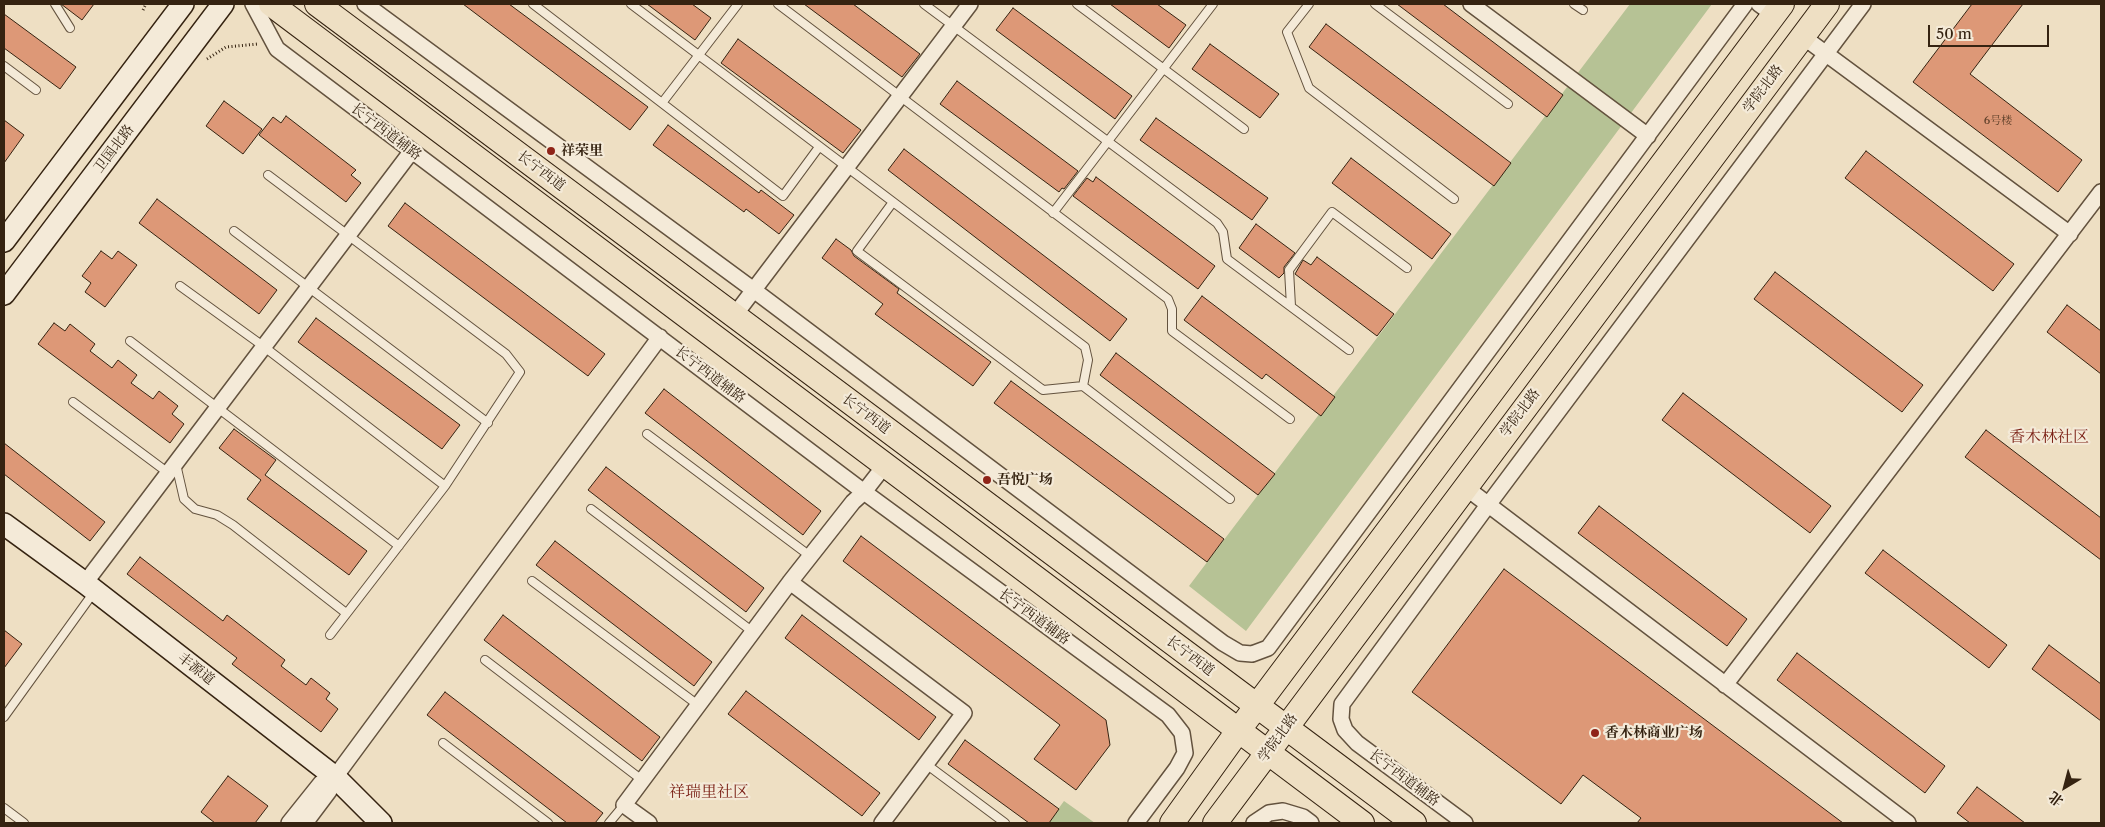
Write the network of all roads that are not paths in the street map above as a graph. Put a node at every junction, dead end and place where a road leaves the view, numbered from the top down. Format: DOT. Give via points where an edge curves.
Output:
graph roads {
  1 [pos="55,4"];
  2 [pos="183,4"];
  3 [pos="223,4"];
  4 [pos="253,4"];
  5 [pos="271,4"];
  6 [pos="318,4"];
  7 [pos="365,4"];
  8 [pos="533,4"];
  9 [pos="631,4"];
  10 [pos="738,4"];
  11 [pos="778,4"];
  12 [pos="924,4"];
  13 [pos="970,4"];
  14 [pos="1077,4"];
  15 [pos="1213,4"];
  16 [pos="1309,4"];
  17 [pos="1375,4"];
  18 [pos="1471,4"];
  19 [pos="1574,4"];
  20 [pos="1745,4"];
  21 [pos="1826,4"];
  22 [pos="1863,4"];
  23 [pos="1772,7"];
  24 [pos="1583,10"];
  25 [pos="953,26"];
  26 [pos="70,28"];
  27 [pos="1802,36"];
  28 [pos="1826,54"];
  29 [pos="699,55"];
  30 [pos="4,66"];
  31 [pos="1163,69"];
  32 [pos="36,90"];
  33 [pos="900,97"];
  34 [pos="662,103"];
  35 [pos="1508,104"];
  36 [pos="1244,130"];
  37 [pos="1648,136"];
  38 [pos="1107,142"];
  39 [pos="819,147"];
  40 [pos="411,152"];
  41 [pos="847,168"];
  42 [pos="268,175"];
  43 [pos="2101,192"];
  44 [pos="1454,199"];
  45 [pos="893,202"];
  46 [pos="1053,214"];
  47 [pos="234,231"];
  48 [pos="348,234"];
  49 [pos="2070,234"];
  50 [pos="4,241"];
  51 [pos="1408,268"];
  52 [pos="180,286"];
  53 [pos="308,287"];
  54 [pos="755,291"];
  55 [pos="4,294"];
  56 [pos="1291,306"];
  57 [pos="734,316"];
  58 [pos="660,337"];
  59 [pos="130,341"];
  60 [pos="263,346"];
  61 [pos="1349,350"];
  62 [pos="1083,386"];
  63 [pos="73,402"];
  64 [pos="216,408"];
  65 [pos="1290,419"];
  66 [pos="488,423"];
  67 [pos="647,434"];
  68 [pos="885,464"];
  69 [pos="172,467"];
  70 [pos="445,486"];
  71 [pos="1465,487"];
  72 [pos="864,492"];
  73 [pos="1230,499"];
  74 [pos="1488,505"];
  75 [pos="591,509"];
  76 [pos="4,524"];
  77 [pos="399,546"];
  78 [pos="810,556"];
  79 [pos="532,581"];
  80 [pos="790,582"];
  81 [pos="90,587"];
  82 [pos="346,613"];
  83 [pos="753,632"];
  84 [pos="330,635"];
  85 [pos="485,660"];
  86 [pos="1725,684"];
  87 [pos="698,705"];
  88 [pos="1257,706"];
  89 [pos="4,717"];
  90 [pos="1286,728"];
  91 [pos="1238,732"];
  92 [pos="443,744"];
  93 [pos="1267,753"];
  94 [pos="926,764"];
  95 [pos="335,777"];
  96 [pos="642,780"];
  97 [pos="624,805"];
  98 [pos="4,808"];
  99 [pos="24,823"];
  100 [pos="289,823"];
  101 [pos="305,823"];
  102 [pos="381,823"];
  103 [pos="548,823"];
  104 [pos="609,823"];
  105 [pos="649,823"];
  106 [pos="882,823"];
  107 [pos="1005,823"];
  108 [pos="1136,823"];
  109 [pos="1172,823"];
  110 [pos="1215,823"];
  111 [pos="1254,823"];
  112 [pos="1311,823"];
  113 [pos="1362,823"];
  114 [pos="1414,823"];
  115 [pos="1465,823"];
  116 [pos="1908,823"];
  1 -- 26 [label="lane"];
  2 -- 50 [label="main road"];
  3 -- 55 [label="main road, 卫国北路"];
  4 -- 40 [label="street, 长宁西道辅路" via="277,49"];
  5 -- 68 [label="main road, 长宁西道"];
  6 -- 57 [label="main road, 长宁西道"];
  7 -- 54 [label="street"];
  8 -- 34 [label="lane"];
  9 -- 29 [label="lane"];
  10 -- 29 [label="lane"];
  11 -- 33 [label="lane"];
  12 -- 25 [label="lane"];
  13 -- 25 [label="street"];
  14 -- 31 [label="lane"];
  15 -- 31 [label="lane"];
  16 -- 44 [label="lane" via="1287,32 1308,88"];
  17 -- 35 [label="lane"];
  18 -- 37 [label="street"];
  19 -- 24 [label="lane"];
  20 -- 37 [label="street"];
  21 -- 27 [label="main road, 学院北路"];
  22 -- 28 [label="street"];
  23 -- 27 [label="main road"];
  23 -- 88 [label="main road"];
  25 -- 33 [label="street"];
  25 -- 38 [label="lane"];
  27 -- 28 [label="street"];
  27 -- 71 [label="main road, 学院北路"];
  28 -- 49 [label="street"];
  28 -- 74 [label="street"];
  29 -- 34 [label="lane"];
  29 -- 39 [label="lane"];
  30 -- 32 [label="lane"];
  31 -- 36 [label="lane"];
  31 -- 38 [label="lane"];
  33 -- 41 [label="street"];
  33 -- 46 [label="lane"];
  34 -- 39 [label="lane" via="783,196"];
  37 -- 54 [label="street" via="1268,648 1252,654 1240,653 1216,637"];
  38 -- 46 [label="lane"];
  38 -- 56 [label="lane" via="1217,223 1223,232 1227,259"];
  39 -- 41 [label="lane"];
  40 -- 48 [label="street"];
  40 -- 58 [label="street, 长宁西道辅路"];
  41 -- 45 [label="lane"];
  41 -- 54 [label="street"];
  42 -- 48 [label="lane"];
  43 -- 49 [label="street"];
  45 -- 62 [label="lane" via="1085,347 1088,360"];
  45 -- 62 [label="lane" via="857,251 1044,390"];
  46 -- 65 [label="lane" via="1168,299 1172,309 1172,331"];
  47 -- 53 [label="lane"];
  48 -- 53 [label="street"];
  48 -- 66 [label="lane" via="506,354 520,372"];
  49 -- 86 [label="street"];
  51 -- 56 [label="lane" via="1332,212 1289,270"];
  52 -- 60 [label="lane"];
  53 -- 60 [label="street"];
  53 -- 66 [label="lane"];
  54 -- 57 [label="street"];
  56 -- 61 [label="lane"];
  57 -- 88 [label="main road, 长宁西道"];
  58 -- 72 [label="street, 长宁西道辅路"];
  58 -- 95 [label="street"];
  59 -- 64 [label="lane"];
  60 -- 64 [label="street"];
  60 -- 70 [label="lane"];
  62 -- 73 [label="lane"];
  63 -- 69 [label="lane"];
  64 -- 69 [label="street"];
  64 -- 77 [label="lane"];
  66 -- 70 [label="lane"];
  67 -- 78 [label="lane"];
  68 -- 72 [label="street"];
  68 -- 91 [label="main road, 长宁西道"];
  69 -- 81 [label="street"];
  69 -- 82 [label="lane" via="184,499 195,509 217,515 233,525"];
  70 -- 77 [label="lane"];
  71 -- 74 [label="street"];
  71 -- 90 [label="main road, 学院北路"];
  72 -- 78 [label="street"];
  72 -- 108 [label="street, 长宁西道辅路" via="1168,716 1182,733 1185,753"];
  74 -- 86 [label="street"];
  74 -- 115 [label="street, 长宁西道辅路" via="1342,704 1341,719 1345,730 1358,743"];
  75 -- 83 [label="lane"];
  76 -- 81 [label="main road, 丰源道"];
  77 -- 82 [label="lane"];
  78 -- 80 [label="street"];
  79 -- 87 [label="lane"];
  80 -- 83 [label="street"];
  80 -- 94 [label="street" via="964,713"];
  81 -- 89 [label="lane"];
  81 -- 95 [label="main road, 丰源道"];
  82 -- 84 [label="lane"];
  83 -- 87 [label="street"];
  85 -- 96 [label="lane"];
  86 -- 116 [label="street"];
  87 -- 96 [label="street"];
  88 -- 90 [label="main road, 长宁西道"];
  88 -- 91 [label="main road"];
  90 -- 93 [label="main road, 学院北路"];
  90 -- 114 [label="main road, 长宁西道"];
  91 -- 93 [label="main road, 长宁西道"];
  91 -- 109 [label="main road"];
  92 -- 103 [label="lane"];
  93 -- 110 [label="main road, 学院北路"];
  93 -- 113 [label="main road, 长宁西道"];
  94 -- 106 [label="street"];
  94 -- 107 [label="lane"];
  95 -- 100 [label="street" via="321,783"];
  95 -- 101 [label="street" via="329,791"];
  95 -- 102 [label="main road, 丰源道"];
  96 -- 97 [label="street"];
  97 -- 104 [label="lane"];
  97 -- 105 [label="street"];
  98 -- 99 [label="lane"];
  111 -- 112 [label="street" via="1270,813 1283,810"];
}
